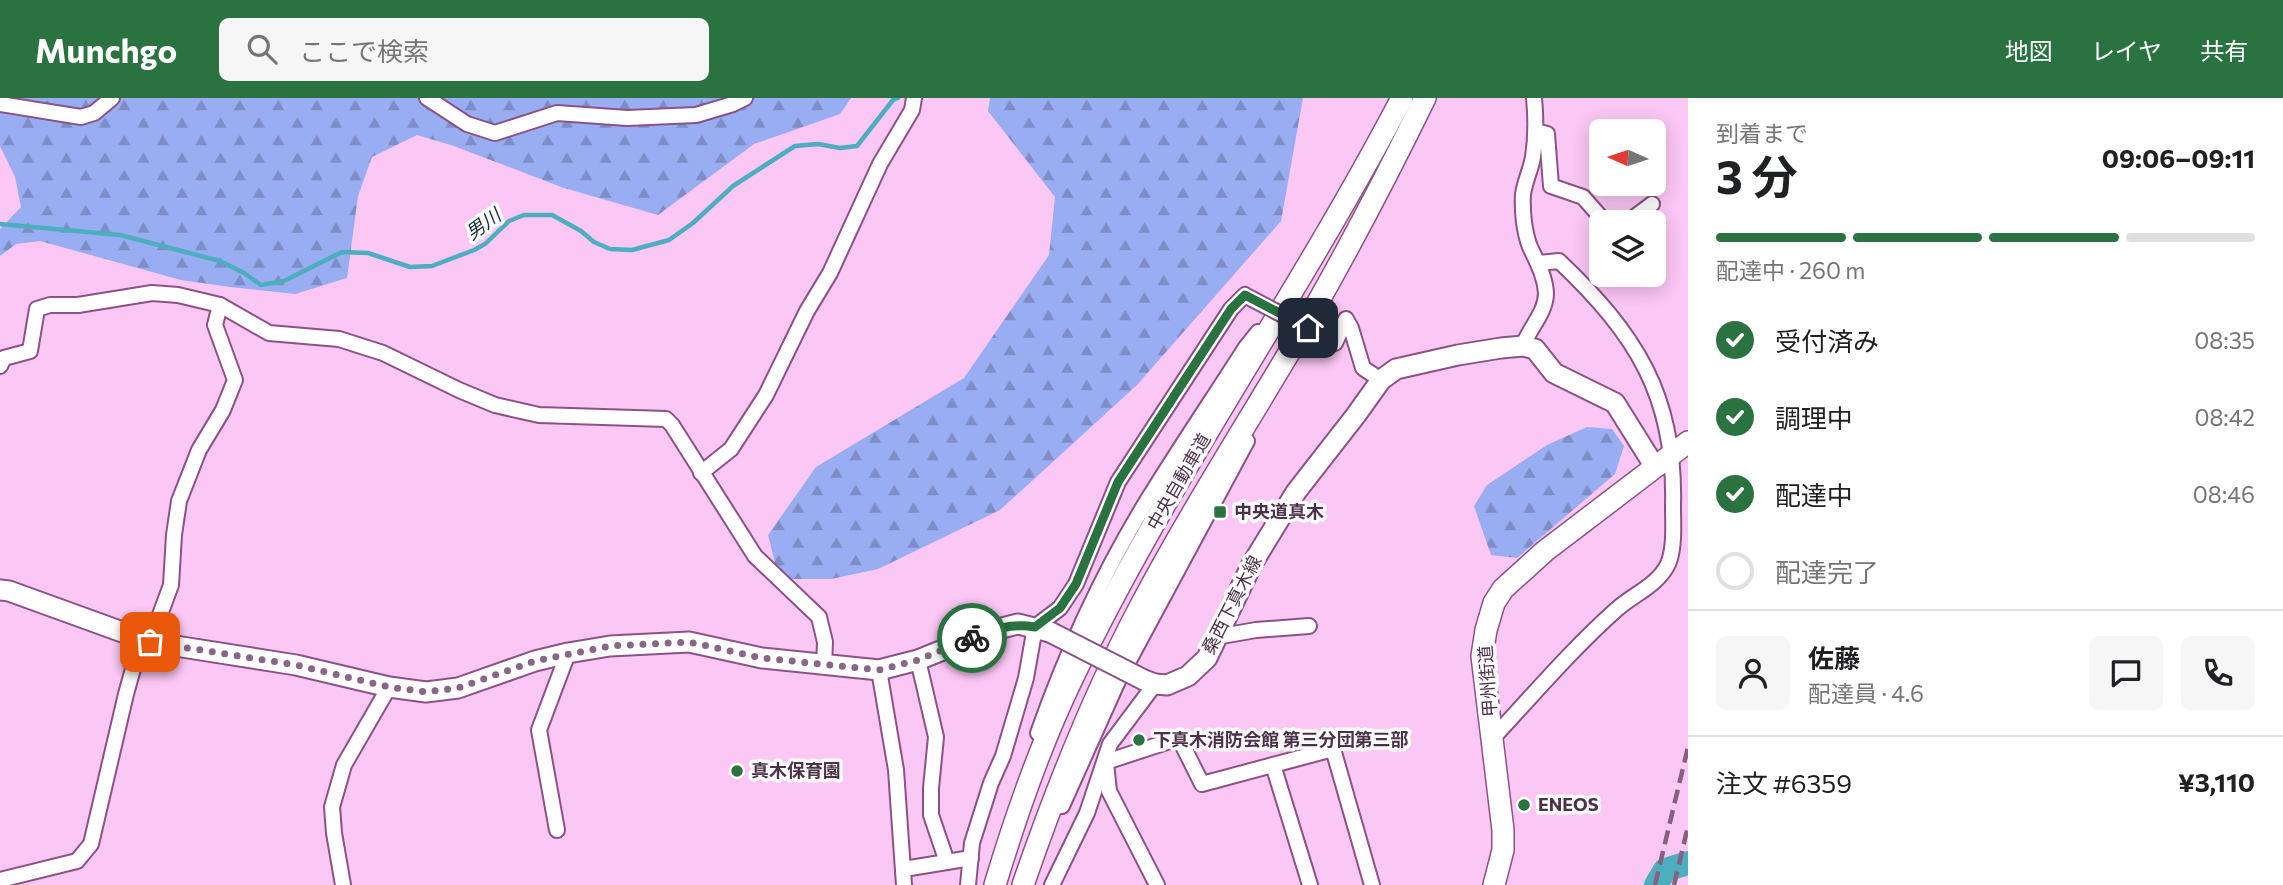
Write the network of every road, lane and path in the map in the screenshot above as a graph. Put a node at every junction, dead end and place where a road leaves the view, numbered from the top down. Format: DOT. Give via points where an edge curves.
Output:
graph roads {
  1 [pos="112,98"];
  2 [pos="427,98"];
  3 [pos="745,98"];
  4 [pos="914,98"];
  5 [pos="1402,98"];
  6 [pos="1425,98"];
  7 [pos="1534,98"];
  8 [pos="0,104"];
  9 [pos="1536,131"];
  10 [pos="1652,204"];
  11 [pos="1594,210"];
  12 [pos="1644,210"];
  13 [pos="1539,263"];
  14 [pos="220,305"];
  15 [pos="1522,346"];
  16 [pos="0,366"];
  17 [pos="1381,380"];
  18 [pos="1680,448"];
  19 [pos="1655,467"];
  20 [pos="701,473"];
  21 [pos="0,590"];
  22 [pos="1309,626"];
  23 [pos="1043,630"];
  24 [pos="1216,637"];
  25 [pos="145,641"];
  26 [pos="568,653"];
  27 [pos="918,660"];
  28 [pos="824,666"];
  29 [pos="879,670"];
  30 [pos="1149,682"];
  31 [pos="389,687"];
  32 [pos="1492,739"];
  33 [pos="1106,760"];
  34 [pos="1273,765"];
  35 [pos="557,830"];
  36 [pos="971,858"];
  37 [pos="947,862"];
  38 [pos="904,869"];
  39 [pos="0,880"];
  40 [pos="343,885"];
  41 [pos="904,885"];
  42 [pos="968,885"];
  43 [pos="993,885"];
  44 [pos="1025,885"];
  45 [pos="1052,885"];
  46 [pos="1157,885"];
  47 [pos="1310,885"];
  48 [pos="1372,885"];
  49 [pos="1494,885"];
  1 -- 8 [label="street" via="94,114 81,117"];
  2 -- 3 [label="street" via="467,124 495,133 557,113 627,118 696,115"];
  4 -- 20 [label="street" via="912,110 880,164 766,395 731,449"];
  5 -- 43 [label="highway, 中央自動車道" via="1152,529 1072,678"];
  6 -- 44 [label="highway, 中央自動車道" via="1329,281 1135,617 1072,752"];
  7 -- 9 [label="street"];
  9 -- 11 [label="street" via="1548,134 1551,186 1583,198"];
  9 -- 13 [label="street" via="1524,192 1524,219 1529,245"];
  10 -- 12 [label="street"];
  13 -- 15 [label="street" via="1546,294 1542,312"];
  13 -- 18 [label="street" via="1559,261 1611,315 1640,356"];
  14 -- 16 [label="street" via="152,293 50,305 37,309 30,351 4,358"];
  14 -- 20 [label="street" via="269,333 339,339 383,353 495,405 539,415 666,419"];
  14 -- 25 [label="street" via="215,326 235,380 179,501 171,585"];
  15 -- 17 [label="main road, 桑西下真木線" via="1396,369"];
  15 -- 19 [label="main road" via="1535,349 1554,373 1615,403"];
  17 -- 23 [label="street, bridge" via="1363,368 1346,319 1335,343 1245,295 1231,309 1118,482 1076,584"];
  17 -- 24 [label="main road, 桑西下真木線" via="1296,492 1252,564"];
  18 -- 19 [label="highway, 甲州街道"];
  18 -- 32 [label="street" via="1669,562 1657,579 1618,608 1566,659"];
  19 -- 32 [label="highway, 甲州街道" via="1536,559 1494,603 1482,656"];
  20 -- 28 [label="street" via="755,556 818,617 825,642"];
  21 -- 25 [label="main road"];
  22 -- 24 [label="street"];
  23 -- 27 [label="main road" via="1018,624"];
  23 -- 30 [label="main road, bridge"];
  23 -- 36 [label="street" via="982,811"];
  24 -- 30 [label="main road, 桑西下真木線" via="1207,658 1188,677 1167,685"];
  25 -- 31 [label="main road" via="296,665"];
  25 -- 39 [label="street" via="126,694 91,844 77,861"];
  26 -- 28 [label="main road" via="689,642"];
  26 -- 31 [label="main road" via="458,688 426,692"];
  26 -- 35 [label="street" via="539,730"];
  27 -- 29 [label="main road"];
  27 -- 37 [label="street" via="936,737 931,815"];
  28 -- 29 [label="main road"];
  29 -- 38 [label="street" via="896,770"];
  30 -- 33 [label="street" via="1110,744"];
  31 -- 40 [label="street" via="348,757 332,807"];
  32 -- 49 [label="highway, 甲州街道" via="1503,830"];
  33 -- 34 [label="street" via="1179,738 1202,784"];
  33 -- 45 [label="street" via="1087,813"];
  33 -- 46 [label="street" via="1109,791"];
  34 -- 47 [label="street"];
  34 -- 48 [label="street" via="1333,749"];
  36 -- 37 [label="street"];
  36 -- 42 [label="street"];
  37 -- 38 [label="street"];
  38 -- 41 [label="street"];
}
